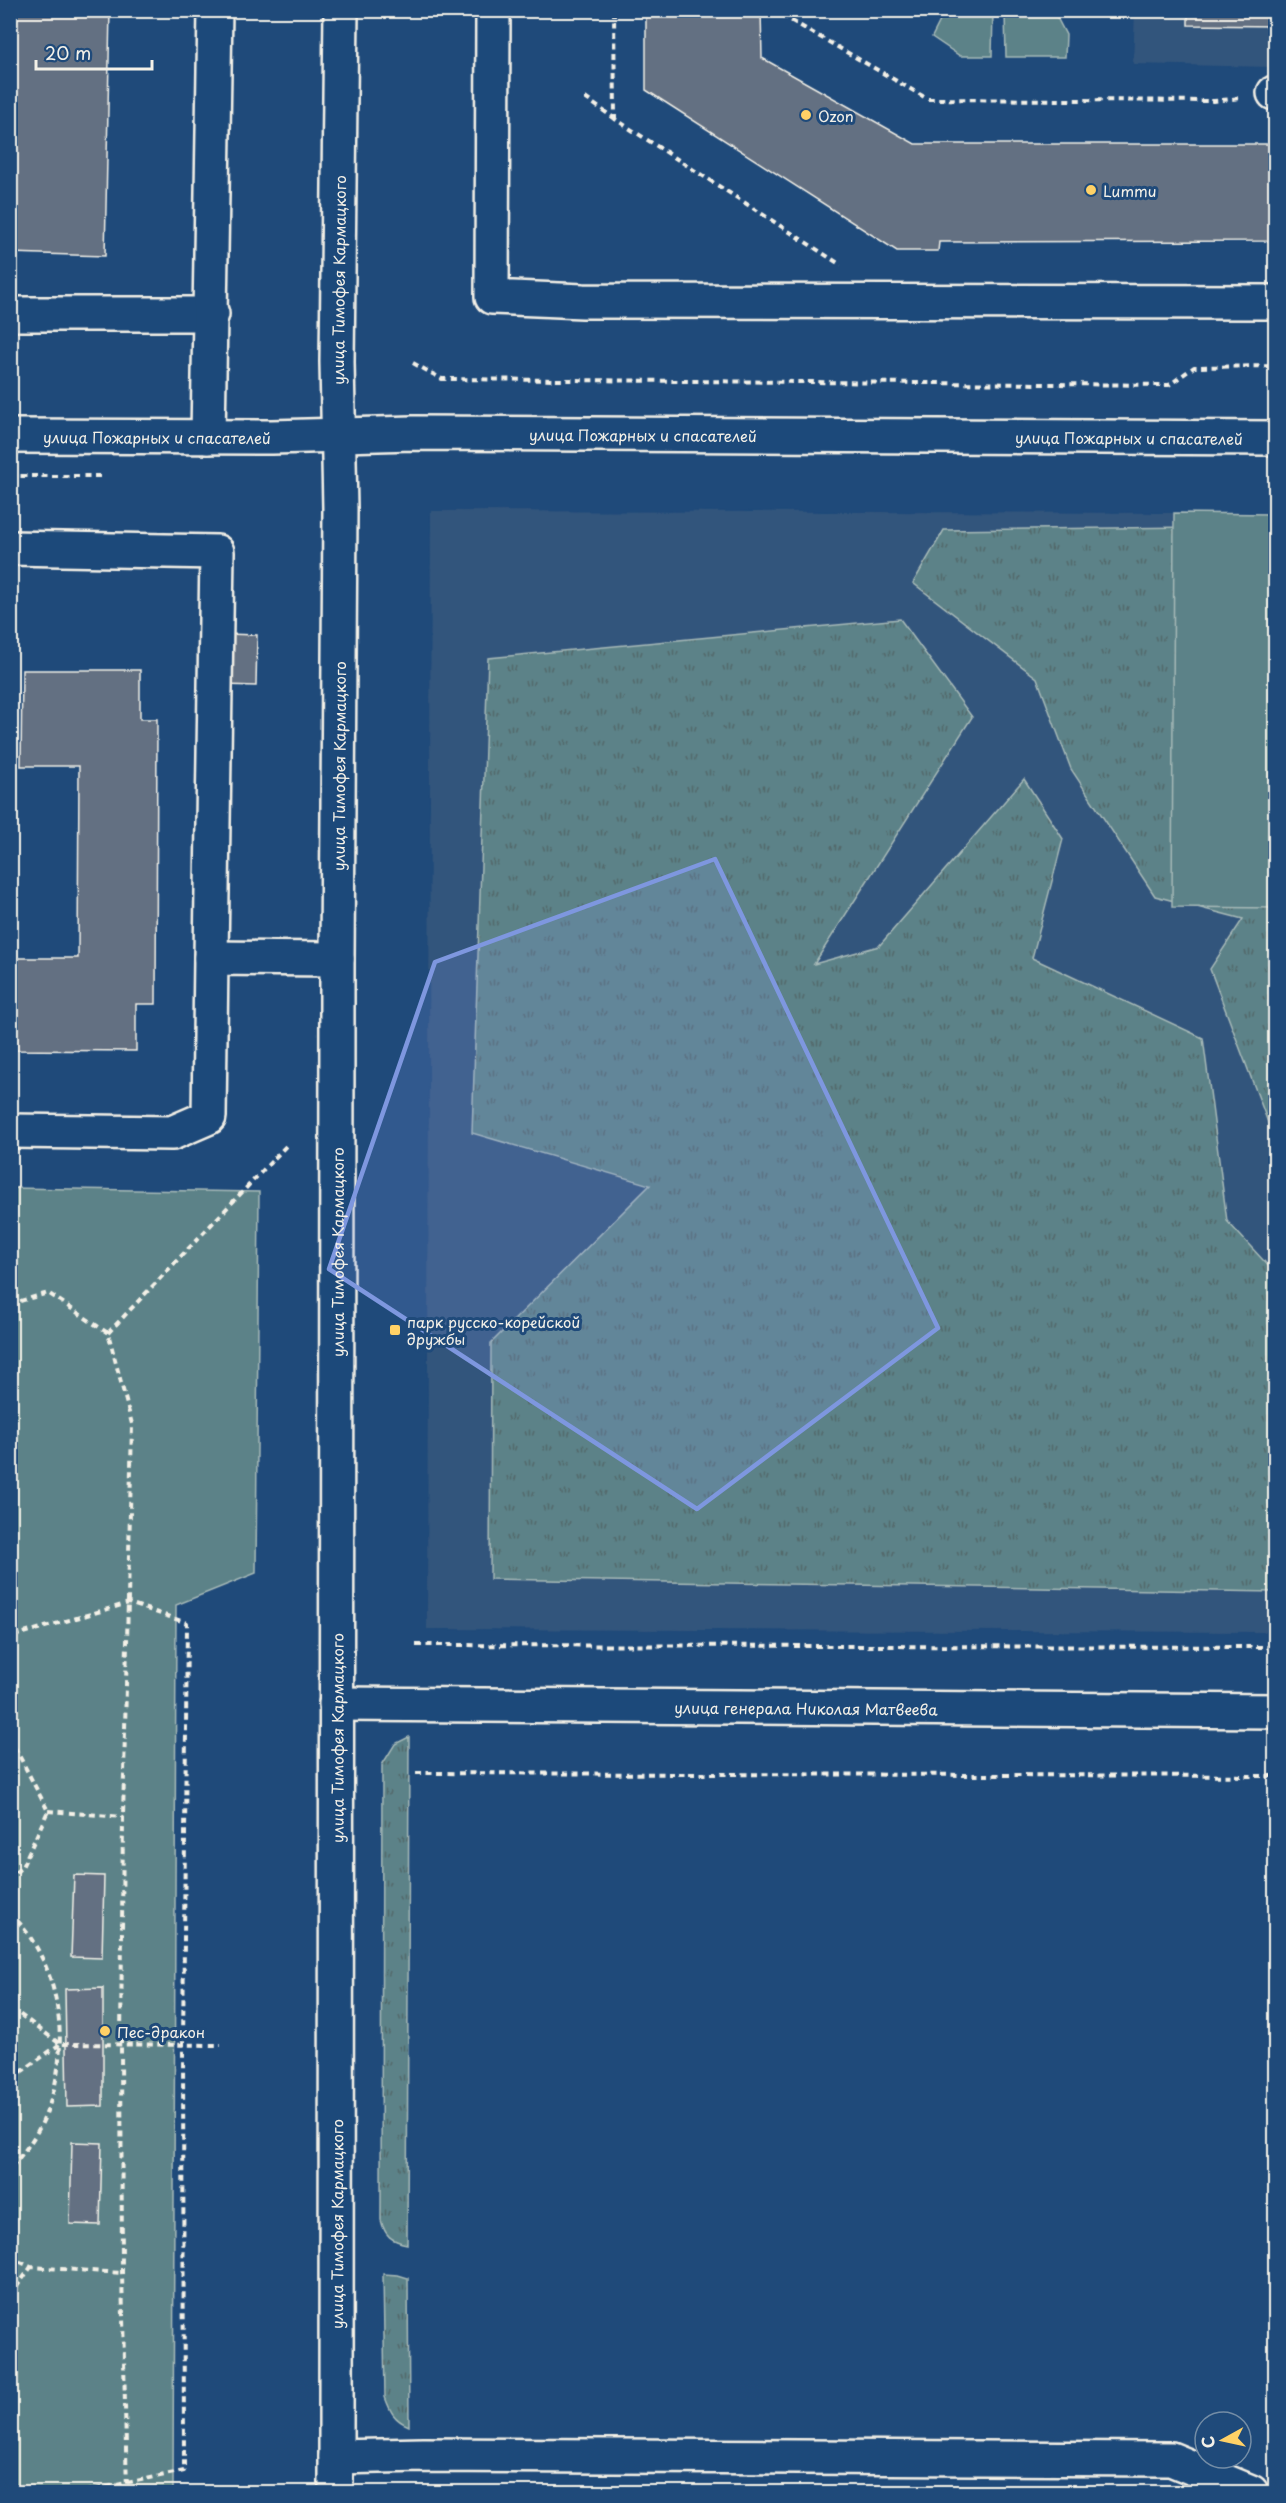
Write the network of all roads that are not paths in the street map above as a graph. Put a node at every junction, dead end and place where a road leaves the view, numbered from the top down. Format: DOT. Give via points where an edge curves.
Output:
graph roads {
  1 [pos="215,10"];
  2 [pos="341,10"];
  3 [pos="493,10"];
  4 [pos="1275,302"];
  5 [pos="10,314"];
  6 [pos="212,314"];
  7 [pos="10,436"];
  8 [pos="339,436"];
  9 [pos="208,437"];
  10 [pos="1275,438"];
  11 [pos="10,548"];
  12 [pos="211,958"];
  13 [pos="337,959"];
  14 [pos="10,1131"];
  15 [pos="336,1704"];
  16 [pos="1275,1711"];
  17 [pos="336,2457"];
  18 [pos="336,2493"];
  19 [pos="1251,2493"];
  1 -- 6 [label="street"];
  2 -- 8 [label="street, улица Тимофея Кармацкого"];
  3 -- 4 [label="street" via="492,297 583,301"];
  5 -- 6 [label="street"];
  6 -- 9 [label="street"];
  7 -- 9 [label="street, улица Пожарных и спасателей"];
  8 -- 9 [label="street, улица Пожарных и спасателей"];
  8 -- 10 [label="street, улица Пожарных и спасателей" via="425,433"];
  8 -- 13 [label="street, улица Тимофея Кармацкого"];
  11 -- 12 [label="street" via="218,552"];
  12 -- 13 [label="street"];
  12 -- 14 [label="street" via="209,1117 172,1133"];
  13 -- 15 [label="street, улица Тимофея Кармацкого"];
  15 -- 16 [label="street, улица генерала Николая Матвеева"];
  15 -- 17 [label="street, улица Тимофея Кармацкого"];
  17 -- 18 [label="street, улица Тимофея Кармацкого"];
  17 -- 19 [label="street" via="1171,2459"];
}
